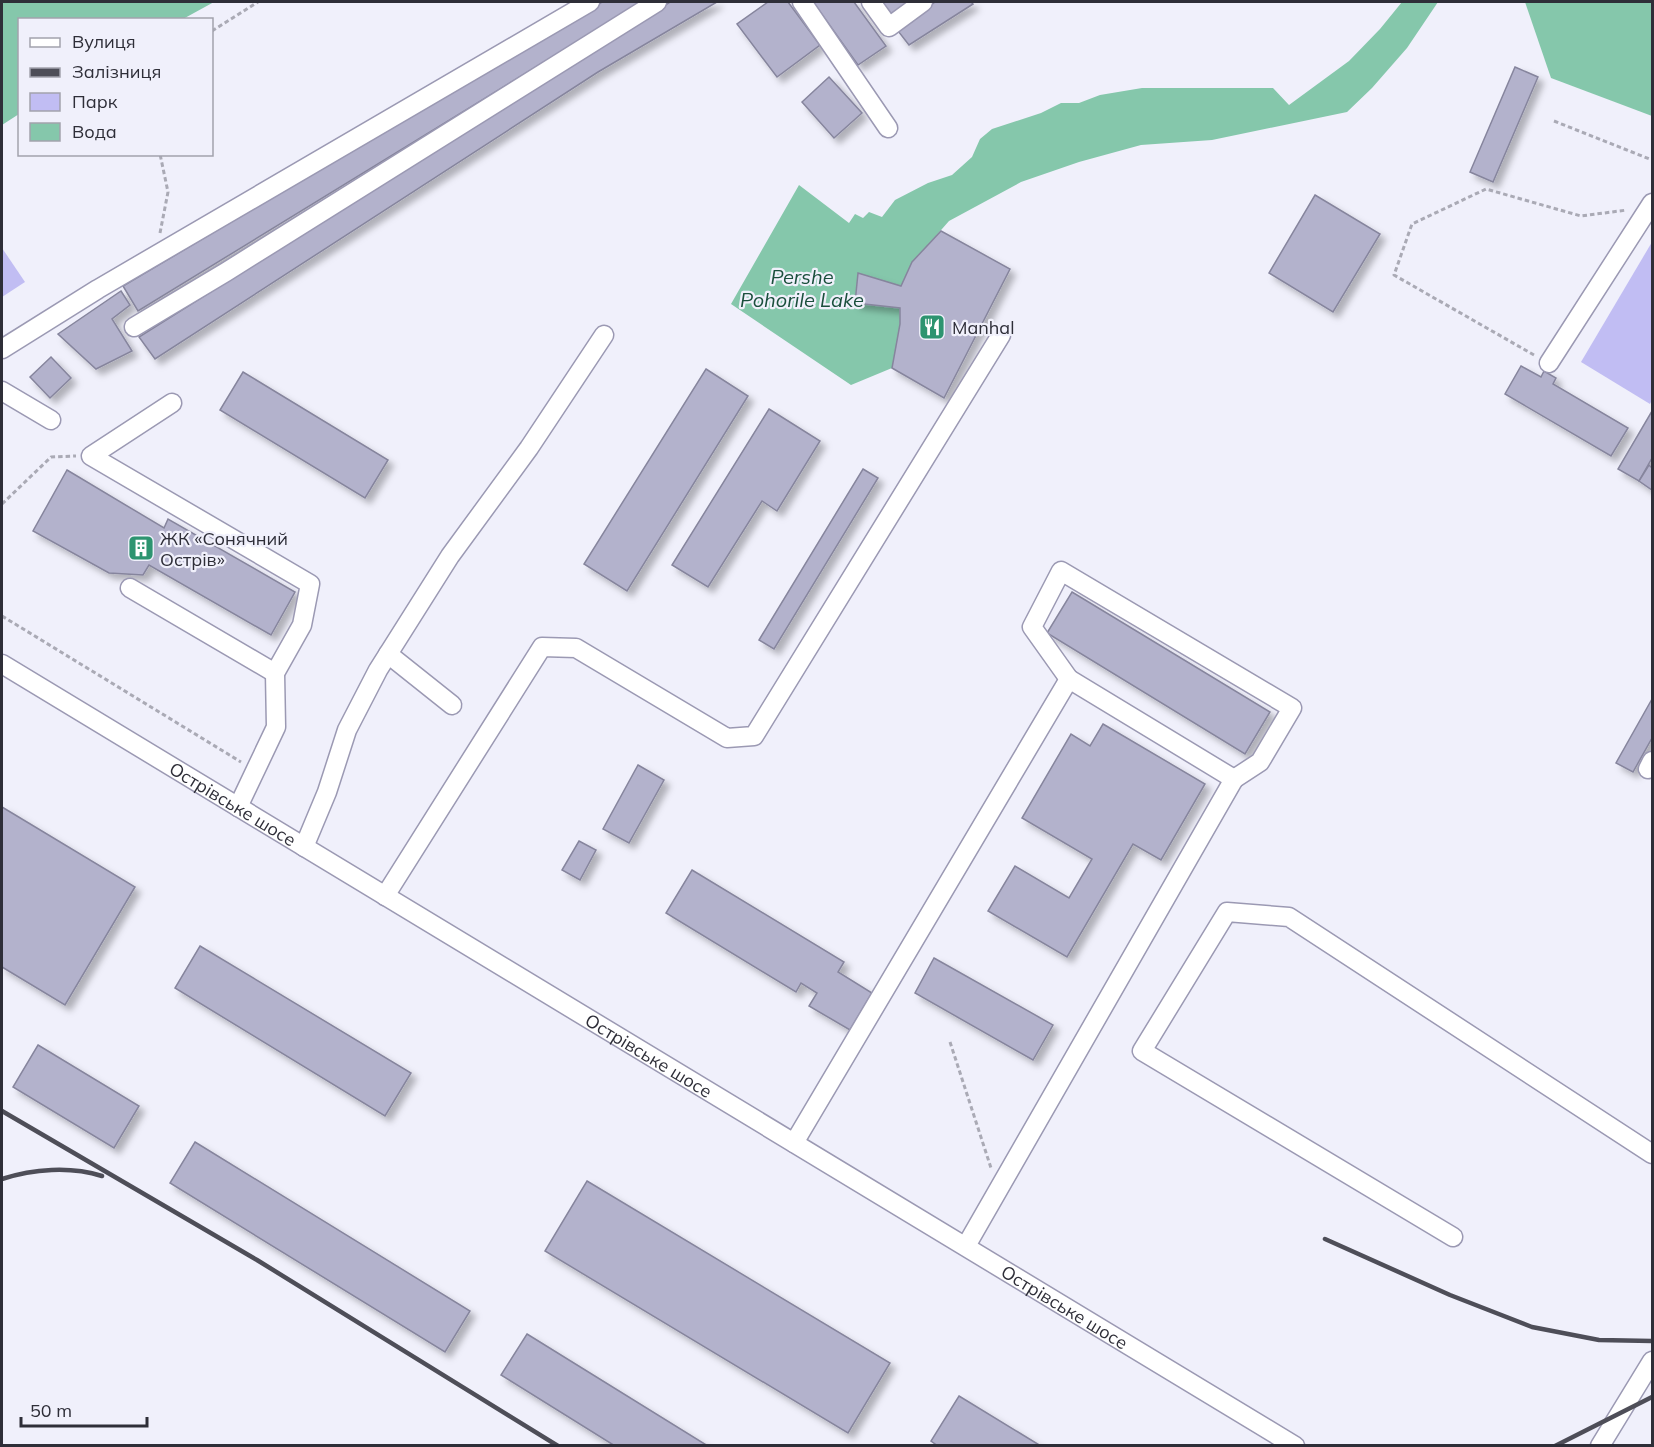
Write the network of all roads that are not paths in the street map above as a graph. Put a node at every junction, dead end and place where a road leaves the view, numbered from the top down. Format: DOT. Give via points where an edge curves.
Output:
graph roads {
  1 [pos="590,2"];
  2 [pos="657,2"];
  3 [pos="802,2"];
  4 [pos="871,2"];
  5 [pos="922,2"];
  6 [pos="888,128"];
  7 [pos="1651,205"];
  8 [pos="134,327"];
  9 [pos="604,335"];
  10 [pos="1001,335"];
  11 [pos="2,349"];
  12 [pos="1549,363"];
  13 [pos="2,391"];
  14 [pos="172,403"];
  15 [pos="51,420"];
  16 [pos="130,588"];
  17 [pos="388,654"];
  18 [pos="2,664"];
  19 [pos="275,673"];
  20 [pos="1069,679"];
  21 [pos="452,705"];
  22 [pos="1234,779"];
  23 [pos="238,807"];
  24 [pos="304,847"];
  25 [pos="385,896"];
  26 [pos="794,1143"];
  27 [pos="1653,1154"];
  28 [pos="1453,1237"];
  29 [pos="966,1246"];
  30 [pos="1653,1362"];
  31 [pos="1295,1446"];
  32 [pos="1600,1446"];
  1 -- 11 [label="street" via="155,255"];
  2 -- 8 [label="street"];
  3 -- 6 [label="street"];
  4 -- 5 [label="street" via="889,27"];
  7 -- 12 [label="street"];
  9 -- 17 [label="street" via="529,448 450,556"];
  10 -- 25 [label="street" via="754,736 727,738 576,648 542,647"];
  13 -- 15 [label="street"];
  14 -- 19 [label="street" via="91,456 310,584 302,625"];
  16 -- 19 [label="street"];
  17 -- 21 [label="street"];
  17 -- 24 [label="street" via="347,730"];
  18 -- 23 [label="street, Острівське шосе"];
  19 -- 23 [label="street" via="276,727"];
  20 -- 22 [label="street"];
  20 -- 22 [label="street" via="1032,627 1061,571 1292,708 1260,762"];
  20 -- 26 [label="street"];
  22 -- 29 [label="street"];
  23 -- 24 [label="street, Острівське шосе"];
  24 -- 25 [label="street, Острівське шосе"];
  25 -- 26 [label="street, Острівське шосе"];
  26 -- 29 [label="street, Острівське шосе"];
  27 -- 28 [label="street" via="1289,917 1227,912 1142,1051"];
  29 -- 31 [label="street, Острівське шосе"];
  30 -- 32 [label="street"];
}
